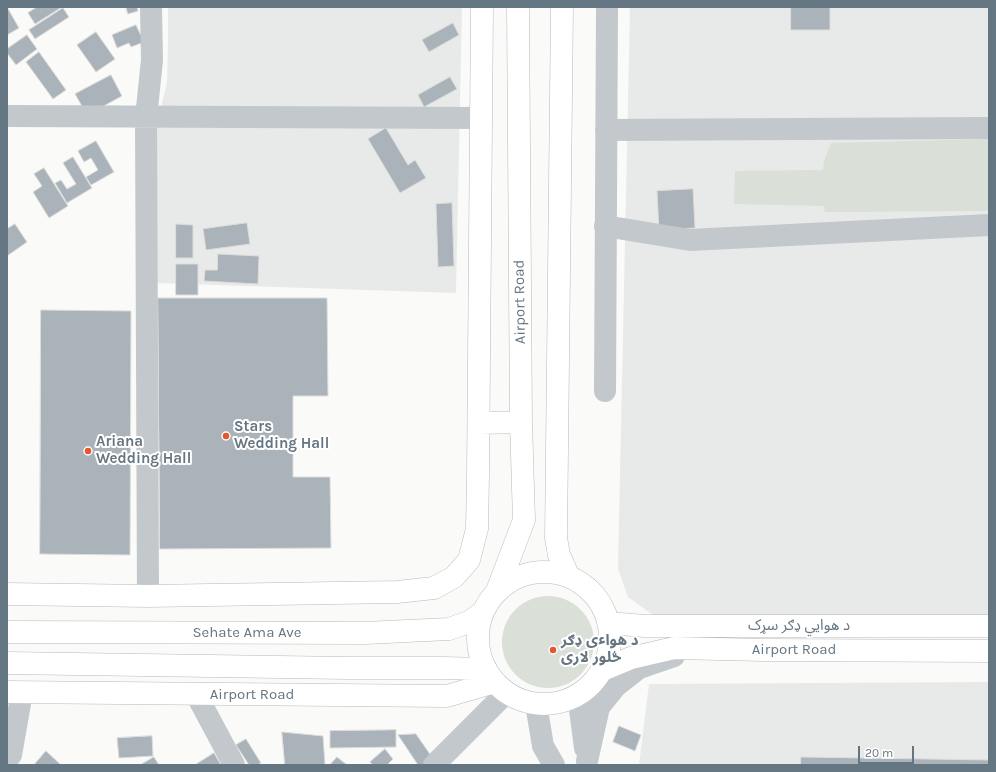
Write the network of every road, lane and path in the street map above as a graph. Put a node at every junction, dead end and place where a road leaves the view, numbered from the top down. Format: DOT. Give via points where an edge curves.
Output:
graph roads {
  1 [pos="151,7"];
  2 [pos="482,7"];
  3 [pos="518,7"];
  4 [pos="562,7"];
  5 [pos="607,7"];
  6 [pos="7,116"];
  7 [pos="146,118"];
  8 [pos="481,118"];
  9 [pos="989,128"];
  10 [pos="606,130"];
  11 [pos="989,225"];
  12 [pos="605,226"];
  13 [pos="605,391"];
  14 [pos="521,422"];
  15 [pos="479,423"];
  16 [pos="569,577"];
  17 [pos="497,591"];
  18 [pos="7,594"];
  19 [pos="148,596"];
  20 [pos="483,612"];
  21 [pos="608,623"];
  22 [pos="989,626"];
  23 [pos="7,632"];
  24 [pos="764,650"];
  25 [pos="989,650"];
  26 [pos="7,663"];
  27 [pos="602,670"];
  28 [pos="496,681"];
  29 [pos="15,692"];
  30 [pos="196,694"];
  31 [pos="578,694"];
  32 [pos="536,704"];
  33 [pos="7,759"];
  34 [pos="588,763"];
  35 [pos="234,765"];
  36 [pos="434,765"];
  37 [pos="554,765"];
  1 -- 7 [label="street" via="152,60"];
  2 -- 8 [label="main road"];
  3 -- 14 [label="main road, Airport Road"];
  4 -- 16 [label="main road" via="556,538 559,555"];
  5 -- 10 [label="street"];
  6 -- 7 [label="street"];
  7 -- 8 [label="street"];
  7 -- 19 [label="street"];
  8 -- 15 [label="main road"];
  9 -- 10 [label="street"];
  10 -- 12 [label="street"];
  11 -- 12 [label="street" via="690,240"];
  12 -- 13 [label="street"];
  14 -- 15 [label="main road"];
  14 -- 17 [label="main road, Airport Road" via="524,520"];
  15 -- 19 [label="main road" via="477,529 469,560 454,577 434,588 397,592"];
  16 -- 17 [label="main road" via="550,572 531,573 512,579"];
  16 -- 21 [label="main road" via="583,584 595,595"];
  17 -- 20 [label="main road"];
  18 -- 19 [label="main road"];
  20 -- 23 [label="main road, Sehate Ama Ave" via="469,622 449,629 365,634"];
  20 -- 28 [label="main road" via="478,631 479,651"];
  21 -- 22 [label="main road, د هوايي ډګر سړک" via="645,626"];
  21 -- 27 [label="main road" via="608,655"];
  24 -- 25 [label="main road, Airport Road"];
  24 -- 27 [label="main road, Airport Road" via="674,648 631,658"];
  24 -- 34 [label="street" via="736,655 671,656 639,668 616,686 599,708"];
  26 -- 28 [label="main road, Airport Road" via="442,668"];
  27 -- 31 [label="main road" via="593,683"];
  28 -- 30 [label="main road, Airport Road" via="447,696"];
  28 -- 32 [label="main road" via="521,700"];
  28 -- 36 [label="street"];
  29 -- 30 [label="main road, Airport Road"];
  29 -- 33 [label="street" via="11,755"];
  30 -- 35 [label="street"];
  31 -- 32 [label="main road" via="552,704"];
  31 -- 34 [label="street" via="582,736"];
  32 -- 37 [label="street" via="543,746"];
}
